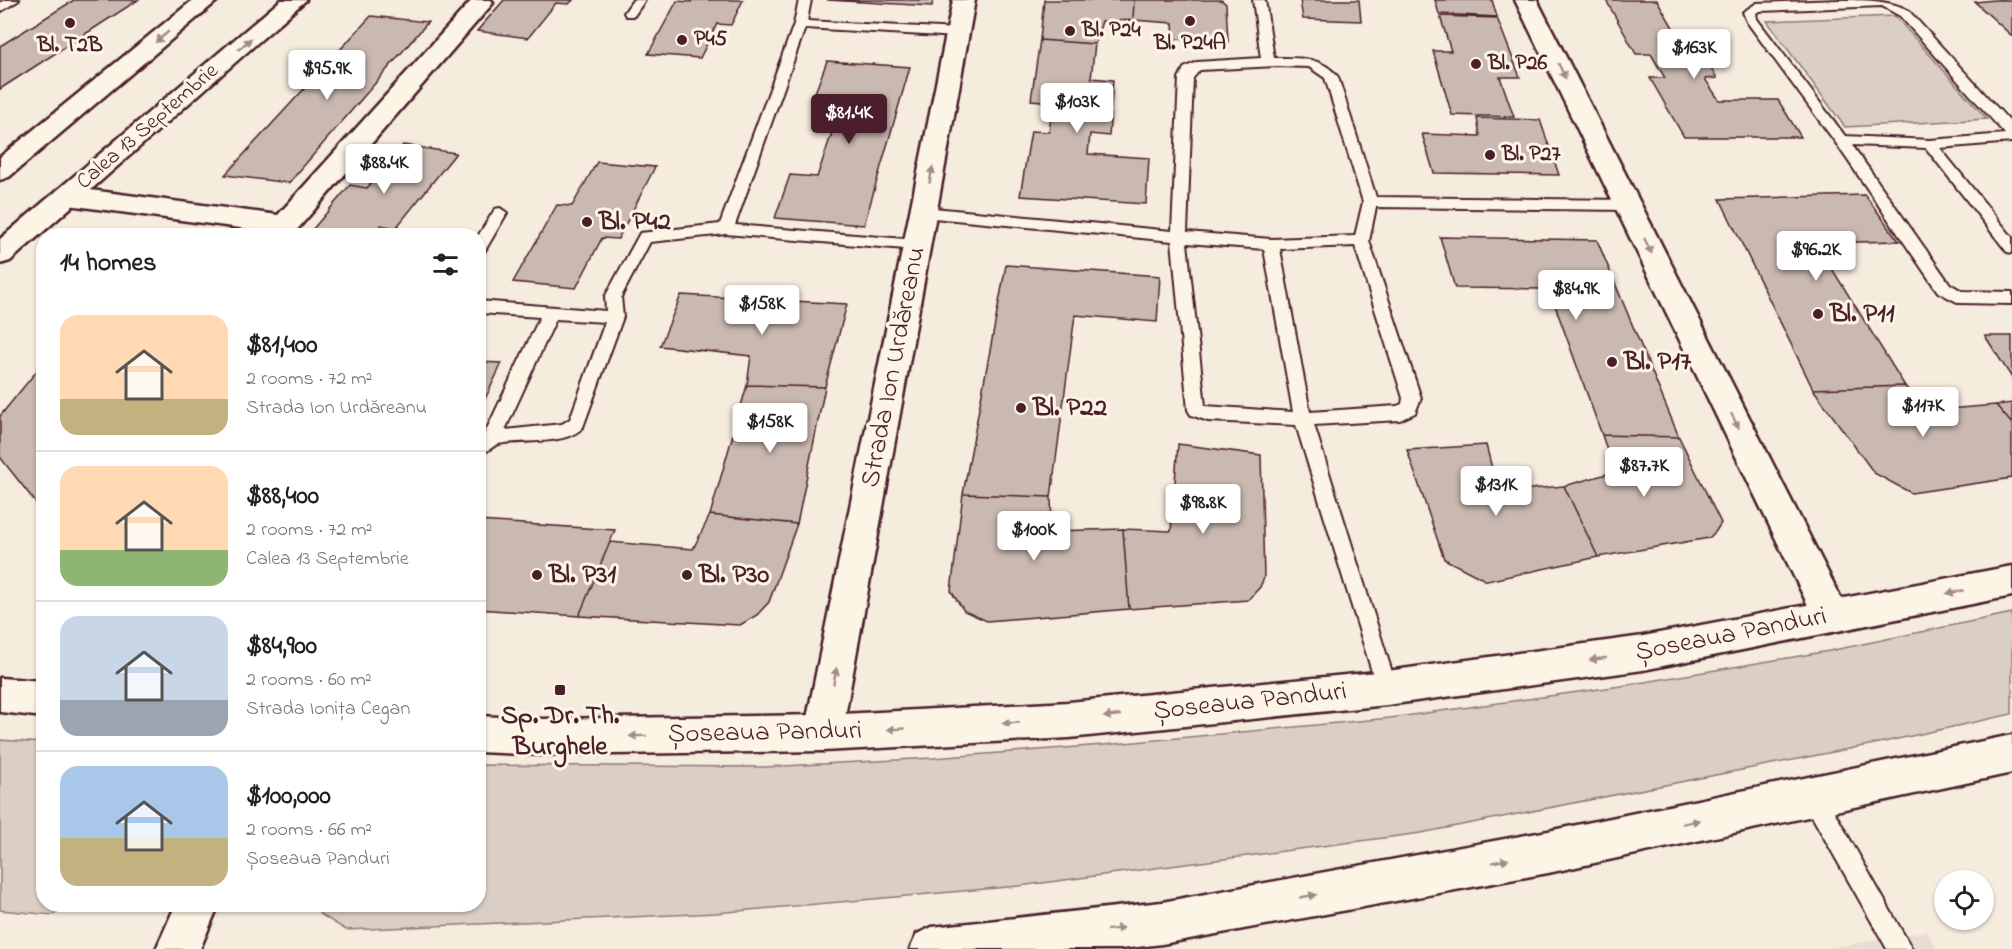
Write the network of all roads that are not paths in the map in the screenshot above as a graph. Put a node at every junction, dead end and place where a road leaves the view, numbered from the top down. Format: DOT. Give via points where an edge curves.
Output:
graph roads {
  1 [pos="13,0"];
  2 [pos="207,0"];
  3 [pos="295,0"];
  4 [pos="639,0"];
  5 [pos="805,0"];
  6 [pos="964,0"];
  7 [pos="1259,0"];
  8 [pos="1526,0"];
  9 [pos="477,1"];
  10 [pos="1820,2"];
  11 [pos="0,8"];
  12 [pos="630,14"];
  13 [pos="800,24"];
  14 [pos="958,33"];
  15 [pos="1268,62"];
  16 [pos="2012,133"];
  17 [pos="2012,138"];
  18 [pos="1841,140"];
  19 [pos="1930,144"];
  20 [pos="0,171"];
  21 [pos="68,196"];
  22 [pos="1370,202"];
  23 [pos="1628,205"];
  24 [pos="923,212"];
  25 [pos="500,213"];
  26 [pos="268,228"];
  27 [pos="283,228"];
  28 [pos="726,229"];
  29 [pos="486,237"];
  30 [pos="1179,237"];
  31 [pos="1361,241"];
  32 [pos="1271,244"];
  33 [pos="917,245"];
  34 [pos="2012,248"];
  35 [pos="0,254"];
  36 [pos="2012,298"];
  37 [pos="486,308"];
  38 [pos="551,312"];
  39 [pos="615,317"];
  40 [pos="1303,419"];
  41 [pos="486,442"];
  42 [pos="486,444"];
  43 [pos="2012,581"];
  44 [pos="1831,615"];
  45 [pos="1386,688"];
  46 [pos="0,695"];
  47 [pos="36,698"];
  48 [pos="824,733"];
  49 [pos="486,734"];
  50 [pos="2012,754"];
  51 [pos="1813,796"];
  52 [pos="194,912"];
  53 [pos="1164,936"];
  54 [pos="178,949"];
  55 [pos="932,949"];
  56 [pos="1900,949"];
  1 -- 11 [label="lane"];
  2 -- 20 [label="main road, one-way"];
  21 -- 3 [label="main road, Calea 13 Septembrie, one-way"];
  4 -- 12 [label="lane"];
  5 -- 13 [label="lane"];
  6 -- 14 [label="main road, Strada Ion Urdăreanu"];
  7 -- 15 [label="lane"];
  8 -- 23 [label="main road, one-way"];
  9 -- 27 [label="main road"];
  10 -- 16 [label="lane" via="1883,2 1895,6"];
  10 -- 18 [label="lane" via="1757,7 1749,12"];
  13 -- 14 [label="lane"];
  13 -- 28 [label="lane"];
  24 -- 14 [label="main road, Strada Ion Urdăreanu, one-way"];
  15 -- 22 [label="lane" via="1315,63 1325,68"];
  15 -- 30 [label="lane" via="1197,66 1189,71"];
  17 -- 19 [label="lane"];
  18 -- 19 [label="lane"];
  18 -- 36 [label="lane" via="1944,288 1959,297"];
  19 -- 34 [label="lane"];
  21 -- 26 [label="main road"];
  21 -- 35 [label="main road, Calea 13 Septembrie"];
  22 -- 23 [label="lane"];
  22 -- 31 [label="lane"];
  23 -- 44 [label="main road, one-way"];
  24 -- 30 [label="lane"];
  24 -- 33 [label="main road, Strada Ion Urdăreanu"];
  25 -- 29 [label="lane"];
  28 -- 33 [label="lane"];
  28 -- 39 [label="lane" via="645,237 613,297"];
  30 -- 32 [label="lane"];
  30 -- 40 [label="lane" via="1197,410 1208,414"];
  31 -- 32 [label="lane"];
  31 -- 40 [label="lane" via="1412,398 1409,408 1400,413"];
  32 -- 40 [label="lane"];
  48 -- 33 [label="main road, Strada Ion Urdăreanu, one-way"];
  37 -- 38 [label="lane"];
  38 -- 39 [label="lane"];
  38 -- 41 [label="lane"];
  39 -- 42 [label="lane" via="577,422 571,429"];
  40 -- 45 [label="lane"];
  43 -- 44 [label="main road, Șoseaua Panduri, one-way"];
  44 -- 45 [label="main road, Șoseaua Panduri, one-way" via="1643,653"];
  45 -- 48 [label="main road, Șoseaua Panduri, one-way" via="1069,720"];
  46 -- 47 [label="main road"];
  48 -- 49 [label="main road, Șoseaua Panduri, one-way" via="542,738"];
  50 -- 51 [label="main road"];
  53 -- 51 [label="main road, one-way"];
  51 -- 56 [label="lane"];
  52 -- 54 [label="main road"];
  55 -- 53 [label="main road, one-way"];
}
